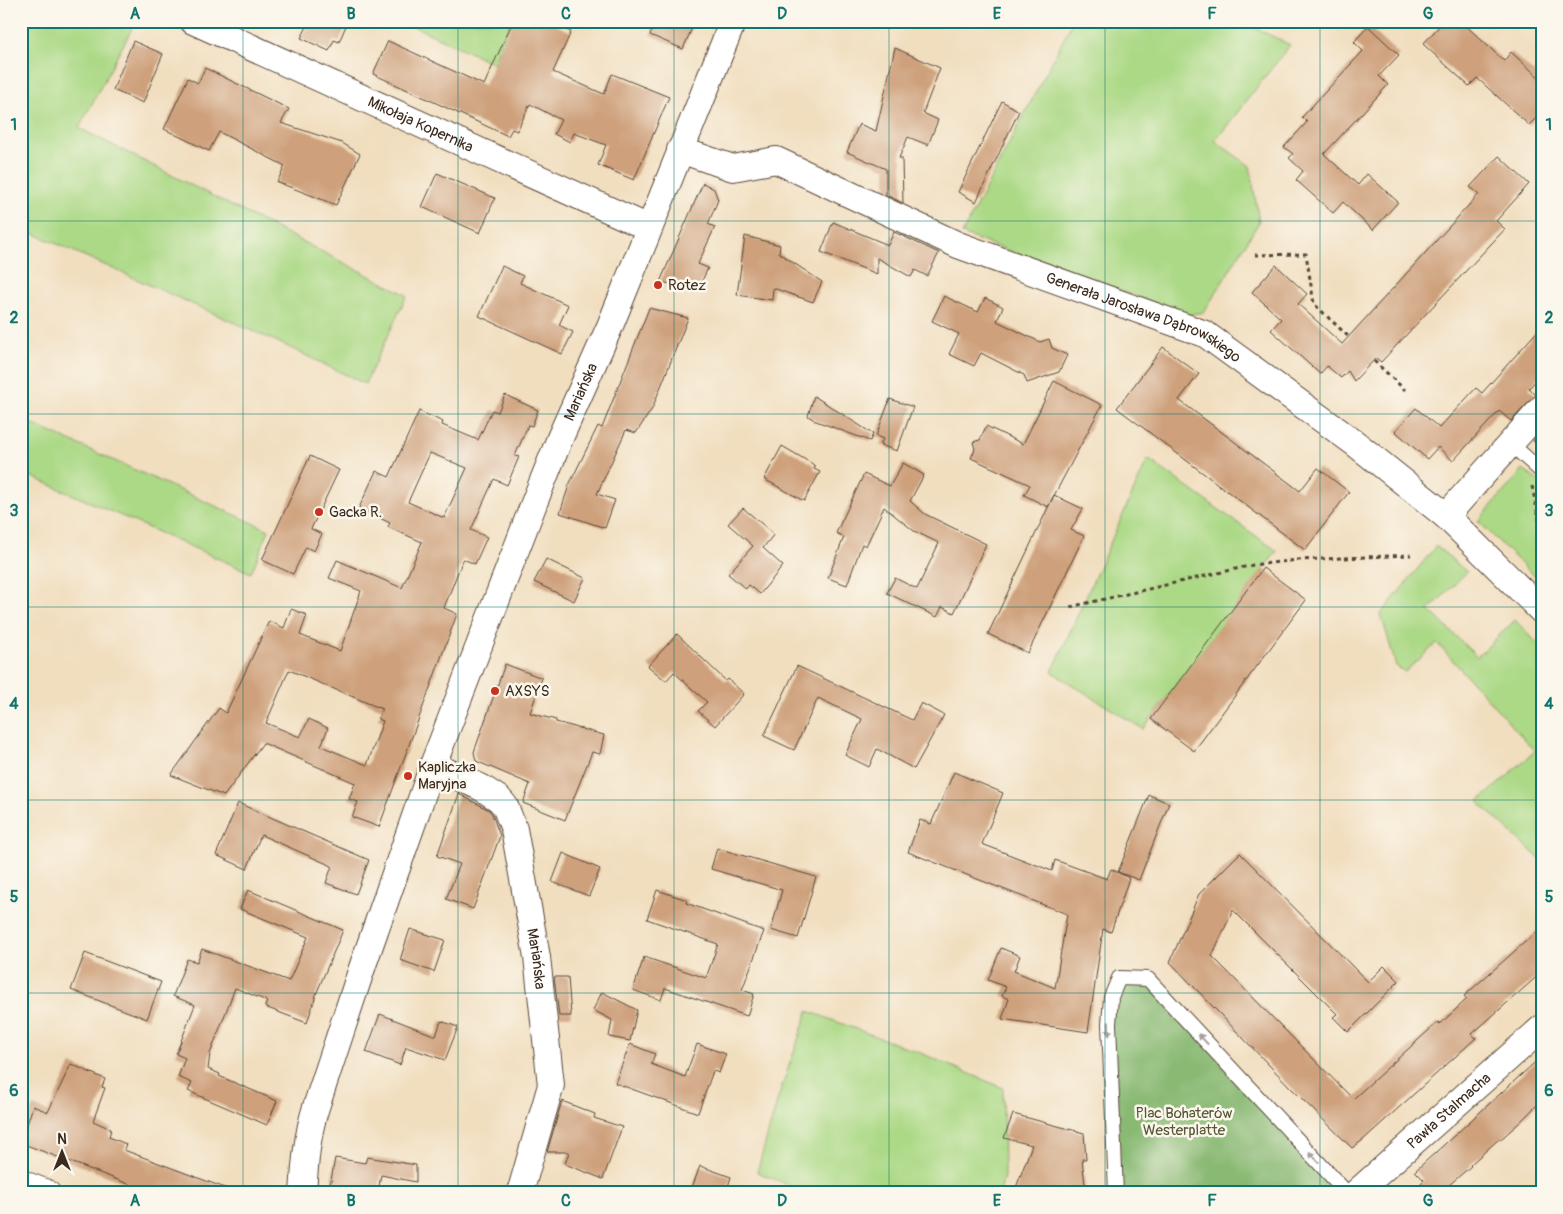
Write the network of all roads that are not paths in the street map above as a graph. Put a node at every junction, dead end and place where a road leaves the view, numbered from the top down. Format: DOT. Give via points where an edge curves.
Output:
graph roads {
  1 [pos="193,21"];
  2 [pos="733,21"];
  3 [pos="680,150"];
  4 [pos="648,228"];
  5 [pos="1542,408"];
  6 [pos="1519,451"];
  7 [pos="1542,472"];
  8 [pos="1446,516"];
  9 [pos="1542,611"];
  10 [pos="433,765"];
  11 [pos="1542,1028"];
  12 [pos="21,1183"];
  13 [pos="47,1193"];
  14 [pos="303,1193"];
  15 [pos="520,1193"];
  16 [pos="1116,1193"];
  17 [pos="1347,1193"];
  18 [pos="1356,1193"];
  1 -- 4 [label="street, Mikołaja Kopernika"];
  2 -- 3 [label="street, Mariańska"];
  3 -- 4 [label="street, Mariańska"];
  3 -- 8 [label="street, Generała Jarosława Dąbrowskiego" via="733,168 776,160 958,245 1205,334 1356,444"];
  4 -- 10 [label="street, Mariańska" via="536,498"];
  5 -- 6 [label="street"];
  6 -- 7 [label="lane"];
  6 -- 8 [label="street"];
  8 -- 9 [label="street, Generała Jarosława Dąbrowskiego"];
  10 -- 14 [label="street, Mariańska" via="310,1125"];
  10 -- 15 [label="street, Mariańska" via="499,799 514,829 537,957 551,1086"];
  11 -- 18 [label="street, Pawła Stalmacha"];
  12 -- 13 [label="street"];
  17 -- 16 [label="lane, one-way" via="1148,979 1119,978 1111,997 1109,1024"];
}
